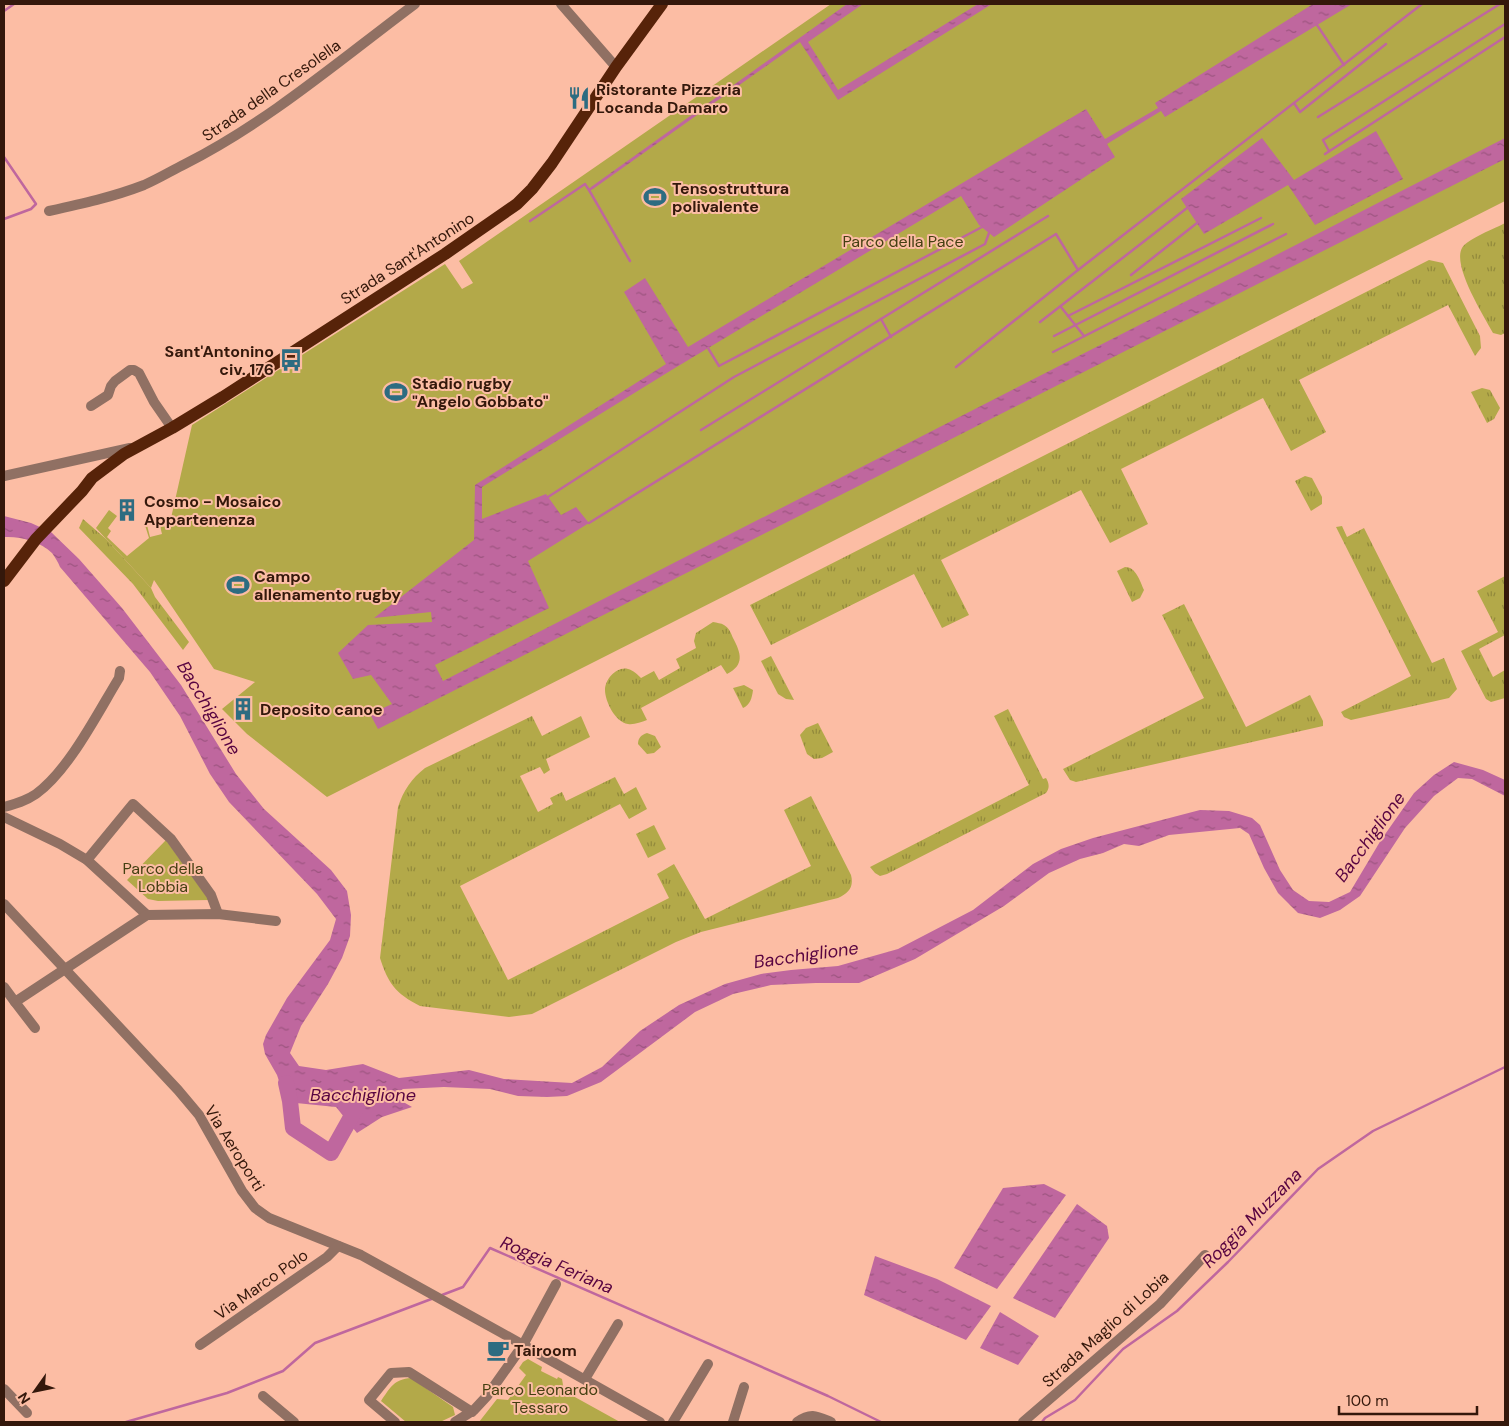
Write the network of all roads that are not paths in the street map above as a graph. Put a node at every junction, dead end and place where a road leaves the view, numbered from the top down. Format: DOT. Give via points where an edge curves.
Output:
graph roads {
  1 [pos="415,4"];
  2 [pos="561,4"];
  3 [pos="662,4"];
  4 [pos="616,67"];
  5 [pos="49,211"];
  6 [pos="91,406"];
  7 [pos="170,429"];
  8 [pos="136,446"];
  9 [pos="96,456"];
  10 [pos="107,468"];
  11 [pos="4,476"];
  12 [pos="4,581"];
  13 [pos="120,671"];
  14 [pos="4,807"];
  15 [pos="4,817"];
  16 [pos="87,860"];
  17 [pos="4,904"];
  18 [pos="218,914"];
  19 [pos="147,915"];
  20 [pos="276,921"];
  21 [pos="66,969"];
  22 [pos="4,987"];
  23 [pos="15,1002"];
  24 [pos="35,1028"];
  25 [pos="338,1246"];
  26 [pos="1205,1255"];
  27 [pos="556,1284"];
  28 [pos="618,1324"];
  29 [pos="200,1345"];
  30 [pos="523,1345"];
  31 [pos="708,1364"];
  32 [pos="585,1379"];
  33 [pos="744,1387"];
  34 [pos="4,1389"];
  35 [pos="263,1396"];
  36 [pos="472,1412"];
  37 [pos="27,1413"];
  38 [pos="294,1422"];
  39 [pos="395,1422"];
  40 [pos="455,1422"];
  41 [pos="660,1422"];
  42 [pos="674,1422"];
  43 [pos="733,1422"];
  44 [pos="797,1422"];
  45 [pos="831,1422"];
  46 [pos="1023,1422"];
  1 -- 5 [label="street, Strada della Cresolella" via="346,58 219,147 132,190"];
  2 -- 4 [label="street"];
  3 -- 4 [label="main road, Strada Sant'Antonino"];
  4 -- 7 [label="main road, Strada Sant'Antonino" via="552,163 517,204 446,254"];
  6 -- 7 [label="street" via="108,395 115,380 134,370 140,373"];
  7 -- 8 [label="main road, Strada Sant'Antonino"];
  7 -- 10 [label="main road, Strada Sant'Antonino" via="148,446"];
  8 -- 9 [label="street"];
  8 -- 10 [label="main road, Strada Sant'Antonino"];
  9 -- 10 [label="street" via="105,460"];
  9 -- 11 [label="street"];
  10 -- 12 [label="main road" via="36,539"];
  13 -- 14 [label="street" via="85,735 56,776 35,795"];
  15 -- 16 [label="street"];
  16 -- 18 [label="street" via="133,804 171,840 211,895"];
  16 -- 19 [label="street"];
  17 -- 21 [label="street, Via Aeroporti"];
  18 -- 19 [label="street"];
  18 -- 20 [label="street"];
  19 -- 21 [label="street"];
  21 -- 23 [label="street"];
  21 -- 25 [label="street, Via Aeroporti" via="199,1115 255,1208 269,1218"];
  22 -- 23 [label="street"];
  23 -- 24 [label="street"];
  25 -- 29 [label="street, Via Marco Polo" via="327,1257"];
  25 -- 30 [label="street, Via Aeroporti" via="361,1255"];
  26 -- 46 [label="street, Strada Maglio di Lobia" via="1160,1304"];
  27 -- 30 [label="street"];
  28 -- 32 [label="street"];
  30 -- 32 [label="street, Via Aeroporti"];
  30 -- 36 [label="street"];
  31 -- 42 [label="street"];
  32 -- 41 [label="street, Via Aeroporti"];
  33 -- 43 [label="street"];
  34 -- 37 [label="street"];
  35 -- 38 [label="street"];
  36 -- 39 [label="street" via="409,1372 391,1372 369,1400"];
  36 -- 40 [label="street"];
  44 -- 45 [label="street" via="816,1416"];
}
